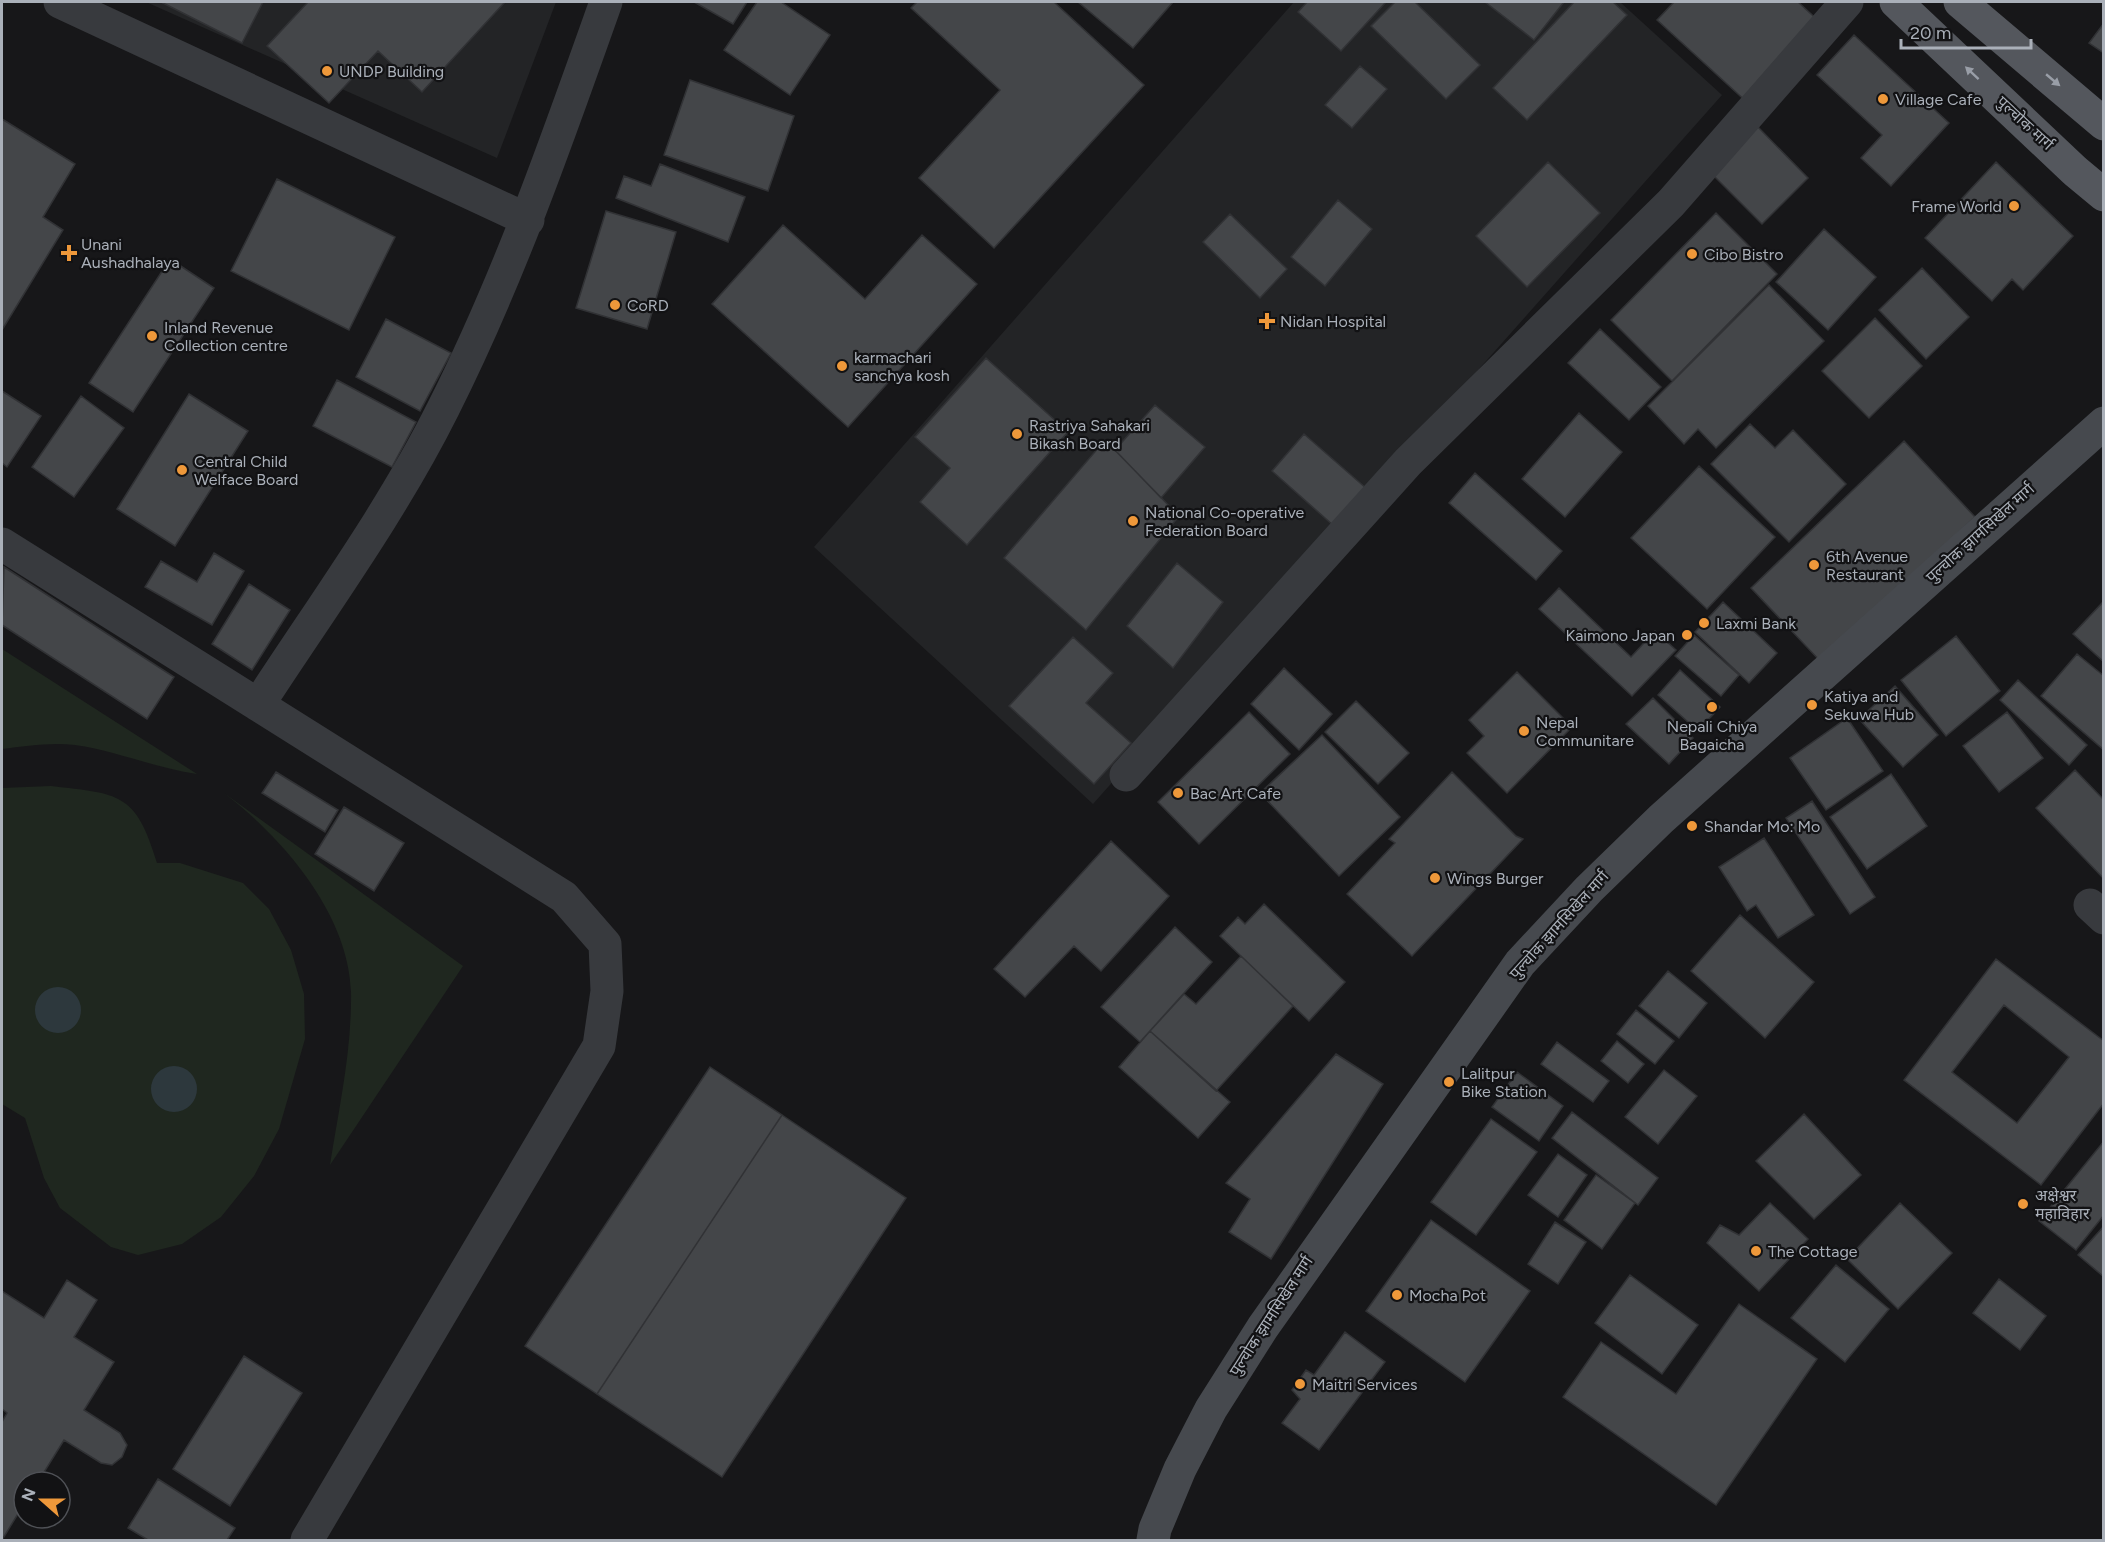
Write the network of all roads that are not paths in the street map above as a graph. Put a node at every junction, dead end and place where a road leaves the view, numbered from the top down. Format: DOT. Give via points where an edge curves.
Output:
graph roads {
  1 [pos="60,2"];
  2 [pos="606,2"];
  3 [pos="1847,2"];
  4 [pos="1896,2"];
  5 [pos="1960,2"];
  6 [pos="2102,122"];
  7 [pos="2103,195"];
  8 [pos="528,220"];
  9 [pos="2103,423"];
  10 [pos="2,544"];
  11 [pos="258,705"];
  12 [pos="1126,776"];
  13 [pos="307,1540"];
  14 [pos="1153,1540"];
  1 -- 8 [label="street"];
  2 -- 8 [label="street"];
  3 -- 12 [label="street" via="1671,203 1408,462"];
  7 -- 4 [label="main road, पुल्चोक मार्ग, one-way"];
  5 -- 6 [label="main road, one-way"];
  8 -- 11 [label="street" via="432,429 396,494"];
  9 -- 14 [label="main road, पुल्चोक झामसिखेल मार्ग" via="1661,819 1520,963 1263,1327 1211,1410 1180,1469"];
  10 -- 11 [label="street"];
  11 -- 13 [label="street" via="564,897 605,945 606,991 599,1046"];
}
